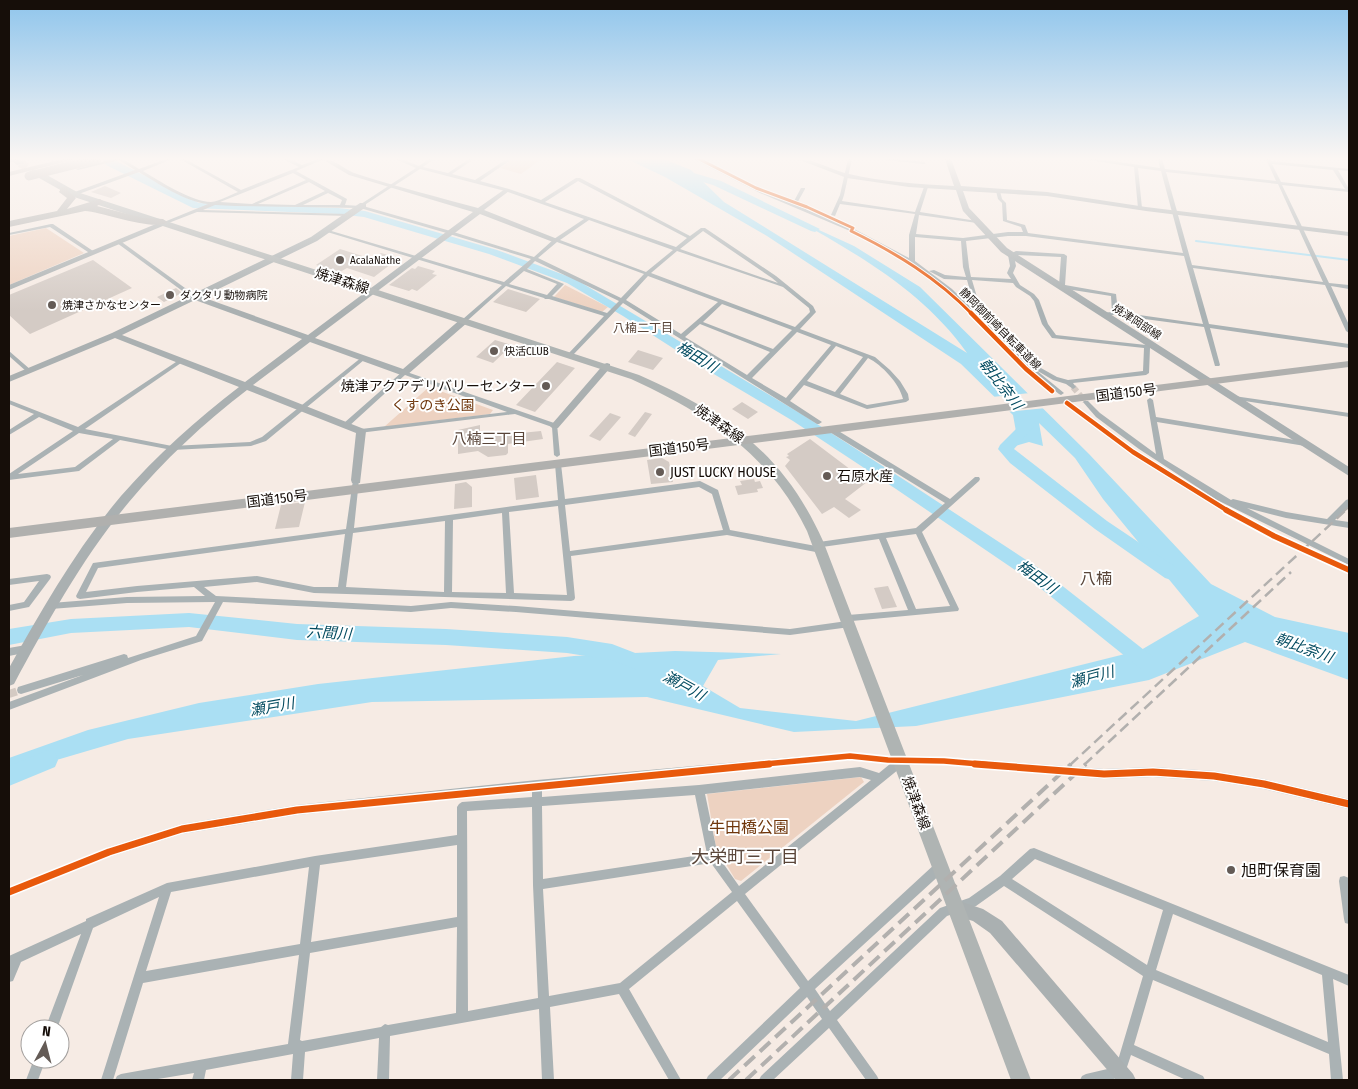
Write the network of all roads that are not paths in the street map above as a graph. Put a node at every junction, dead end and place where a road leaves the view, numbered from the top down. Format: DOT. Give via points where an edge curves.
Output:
graph roads {
  1 [pos="61,210"];
  2 [pos="75,210"];
  3 [pos="101,210"];
  4 [pos="124,210"];
  5 [pos="197,210"];
  6 [pos="357,210"];
  7 [pos="370,210"];
  8 [pos="475,210"];
  9 [pos="562,210"];
  10 [pos="637,210"];
  11 [pos="805,210"];
  12 [pos="835,210"];
  13 [pos="889,210"];
  14 [pos="917,210"];
  15 [pos="967,210"];
  16 [pos="1004,210"];
  17 [pos="1153,210"];
  18 [pos="1174,210"];
  19 [pos="1292,210"];
  20 [pos="479,211"];
  21 [pos="1175,213"];
  22 [pos="916,214"];
  23 [pos="350,215"];
  24 [pos="833,215"];
  25 [pos="587,219"];
  26 [pos="9,222"];
  27 [pos="977,222"];
  28 [pos="165,223"];
  29 [pos="1300,228"];
  30 [pos="326,231"];
  31 [pos="9,234"];
  32 [pos="1026,234"];
  33 [pos="1349,234"];
  34 [pos="447,235"];
  35 [pos="912,235"];
  36 [pos="990,237"];
  37 [pos="690,238"];
  38 [pos="556,240"];
  39 [pos="963,240"];
  40 [pos="119,242"];
  41 [pos="676,250"];
  42 [pos="93,253"];
  43 [pos="1011,255"];
  44 [pos="1187,255"];
  45 [pos="416,258"];
  46 [pos="274,259"];
  47 [pos="534,260"];
  48 [pos="912,262"];
  49 [pos="1190,266"];
  50 [pos="921,268"];
  51 [pos="524,269"];
  52 [pos="647,274"];
  53 [pos="968,278"];
  54 [pos="1014,281"];
  55 [pos="1327,284"];
  56 [pos="505,285"];
  57 [pos="1061,286"];
  58 [pos="784,287"];
  59 [pos="1349,287"];
  60 [pos="9,288"];
  61 [pos="372,291"];
  62 [pos="194,297"];
  63 [pos="547,298"];
  64 [pos="621,301"];
  65 [pos="721,302"];
  66 [pos="976,304"];
  67 [pos="1115,312"];
  68 [pos="609,314"];
  69 [pos="1103,314"];
  70 [pos="465,320"];
  71 [pos="699,322"];
  72 [pos="1206,325"];
  73 [pos="796,329"];
  74 [pos="1349,330"];
  75 [pos="115,335"];
  76 [pos="681,337"];
  77 [pos="307,340"];
  78 [pos="836,344"];
  79 [pos="1149,346"];
  80 [pos="1349,346"];
  81 [pos="774,351"];
  82 [pos="9,352"];
  83 [pos="570,354"];
  84 [pos="1015,355"];
  85 [pos="867,356"];
  86 [pos="1349,358"];
  87 [pos="362,359"];
  88 [pos="179,362"];
  89 [pos="1349,364"];
  90 [pos="1217,365"];
  91 [pos="607,366"];
  92 [pos="28,371"];
  93 [pos="404,373"];
  94 [pos="1200,376"];
  95 [pos="748,378"];
  96 [pos="9,379"];
  97 [pos="803,382"];
  98 [pos="1210,383"];
  99 [pos="245,387"];
  100 [pos="836,395"];
  101 [pos="1057,396"];
  102 [pos="1232,397"];
  103 [pos="1150,400"];
  104 [pos="9,402"];
  105 [pos="786,402"];
  106 [pos="1086,402"];
  107 [pos="301,408"];
  108 [pos="515,413"];
  109 [pos="39,414"];
  110 [pos="1349,415"];
  111 [pos="1154,420"];
  112 [pos="346,425"];
  113 [pos="555,426"];
  114 [pos="815,427"];
  115 [pos="78,430"];
  116 [pos="361,431"];
  117 [pos="9,433"];
  118 [pos="738,437"];
  119 [pos="119,438"];
  120 [pos="1305,444"];
  121 [pos="172,448"];
  122 [pos="557,459"];
  123 [pos="1161,460"];
  124 [pos="1349,471"];
  125 [pos="9,478"];
  126 [pos="977,479"];
  127 [pos="355,485"];
  128 [pos="1220,498"];
  129 [pos="950,502"];
  130 [pos="1349,502"];
  131 [pos="562,504"];
  132 [pos="505,511"];
  133 [pos="111,515"];
  134 [pos="449,519"];
  135 [pos="1329,522"];
  136 [pos="9,523"];
  137 [pos="1349,525"];
  138 [pos="348,531"];
  139 [pos="918,531"];
  140 [pos="9,532"];
  141 [pos="727,532"];
  142 [pos="882,538"];
  143 [pos="820,548"];
  144 [pos="567,554"];
  145 [pos="1349,562"];
  146 [pos="9,582"];
  147 [pos="197,585"];
  148 [pos="342,590"];
  149 [pos="448,595"];
  150 [pos="510,596"];
  151 [pos="218,600"];
  152 [pos="50,607"];
  153 [pos="9,608"];
  154 [pos="913,612"];
  155 [pos="851,626"];
  156 [pos="27,647"];
  157 [pos="9,652"];
  158 [pos="140,657"];
  159 [pos="9,680"];
  160 [pos="21,690"];
  161 [pos="9,706"];
  162 [pos="899,755"];
  163 [pos="879,778"];
  164 [pos="537,785"];
  165 [pos="698,790"];
  166 [pos="536,802"];
  167 [pos="1349,804"];
  168 [pos="462,839"];
  169 [pos="713,858"];
  170 [pos="315,861"];
  171 [pos="940,867"];
  172 [pos="1004,880"];
  173 [pos="1349,883"];
  174 [pos="538,885"];
  175 [pos="167,888"];
  176 [pos="9,892"];
  177 [pos="738,892"];
  178 [pos="956,908"];
  179 [pos="1169,909"];
  180 [pos="1349,919"];
  181 [pos="462,921"];
  182 [pos="90,923"];
  183 [pos="306,949"];
  184 [pos="13,960"];
  185 [pos="1327,971"];
  186 [pos="1149,973"];
  187 [pos="9,978"];
  188 [pos="140,978"];
  189 [pos="1349,980"];
  190 [pos="622,988"];
  191 [pos="808,988"];
  192 [pos="542,1001"];
  193 [pos="462,1016"];
  194 [pos="55,1019"];
  195 [pos="829,1021"];
  196 [pos="386,1030"];
  197 [pos="297,1047"];
  198 [pos="1128,1048"];
  199 [pos="1334,1050"];
  200 [pos="201,1064"];
  201 [pos="1124,1076"];
  202 [pos="107,1080"];
  203 [pos="121,1080"];
  204 [pos="198,1080"];
  205 [pos="298,1080"];
  206 [pos="383,1080"];
  207 [pos="548,1080"];
  208 [pos="675,1080"];
  209 [pos="712,1080"];
  210 [pos="765,1080"];
  211 [pos="873,1080"];
  212 [pos="1021,1080"];
  213 [pos="1086,1080"];
  214 [pos="1199,1080"];
  215 [pos="1337,1080"];
  1 -- 26 [label="highway"];
  2 -- 26 [label="highway"];
  3 -- 28 [label="highway"];
  4 -- 28 [label="main road, 焼津森線"];
  5 -- 23 [label="street"];
  5 -- 28 [label="street"];
  6 -- 23 [label="street"];
  7 -- 34 [label="street"];
  8 -- 20 [label="street"];
  9 -- 25 [label="street"];
  10 -- 37 [label="street"];
  11 -- 48 [label="street" via="868,237"];
  12 -- 24 [label="street"];
  13 -- 22 [label="street"];
  14 -- 22 [label="street"];
  15 -- 27 [label="street, 焼津岡部線"];
  16 -- 32 [label="street" via="1005,221 1023,226"];
  17 -- 21 [label="street"];
  18 -- 21 [label="street"];
  19 -- 29 [label="street"];
  20 -- 34 [label="street"];
  20 -- 38 [label="street"];
  21 -- 29 [label="street"];
  21 -- 44 [label="street"];
  22 -- 27 [label="street"];
  22 -- 35 [label="street"];
  23 -- 30 [label="street"];
  25 -- 38 [label="street"];
  25 -- 41 [label="street"];
  27 -- 36 [label="street, 焼津岡部線"];
  28 -- 40 [label="street"];
  28 -- 46 [label="main road, 焼津森線"];
  29 -- 33 [label="street"];
  29 -- 55 [label="street"];
  30 -- 45 [label="street"];
  30 -- 46 [label="street"];
  31 -- 42 [label="street" via="51,225"];
  32 -- 36 [label="street"];
  32 -- 44 [label="street"];
  34 -- 45 [label="street"];
  34 -- 47 [label="street"];
  35 -- 39 [label="street"];
  35 -- 48 [label="street"];
  36 -- 39 [label="street"];
  36 -- 43 [label="street, 焼津岡部線"];
  37 -- 41 [label="street"];
  37 -- 58 [label="street" via="704,229 708,231"];
  38 -- 47 [label="street"];
  38 -- 52 [label="street"];
  39 -- 53 [label="street"];
  40 -- 42 [label="street"];
  40 -- 62 [label="street"];
  41 -- 52 [label="street"];
  41 -- 58 [label="street"];
  42 -- 60 [label="street"];
  43 -- 54 [label="street" via="1013,266 1010,273"];
  43 -- 57 [label="street, 焼津岡部線"];
  43 -- 57 [label="street" via="1064,256"];
  44 -- 49 [label="street"];
  45 -- 56 [label="street"];
  45 -- 61 [label="street"];
  46 -- 61 [label="main road, 焼津森線"];
  46 -- 62 [label="street"];
  47 -- 51 [label="street"];
  47 -- 64 [label="street"];
  48 -- 50 [label="street"];
  49 -- 55 [label="street"];
  49 -- 72 [label="street"];
  50 -- 53 [label="street" via="942,276"];
  50 -- 84 [label="street" via="958,296"];
  51 -- 56 [label="street"];
  51 -- 63 [label="street" via="561,284"];
  52 -- 64 [label="street"];
  52 -- 65 [label="street"];
  53 -- 54 [label="street"];
  53 -- 66 [label="street"];
  54 -- 79 [label="street" via="1037,301 1045,324 1054,337"];
  55 -- 59 [label="street"];
  55 -- 74 [label="street"];
  56 -- 63 [label="street"];
  56 -- 70 [label="street"];
  57 -- 67 [label="street" via="1114,294"];
  57 -- 69 [label="street, 焼津岡部線"];
  58 -- 73 [label="street" via="813,312"];
  61 -- 70 [label="main road, 焼津森線"];
  61 -- 77 [label="street"];
  62 -- 75 [label="street"];
  62 -- 77 [label="street"];
  63 -- 68 [label="street"];
  64 -- 68 [label="street"];
  64 -- 76 [label="street"];
  65 -- 71 [label="street"];
  65 -- 73 [label="street"];
  67 -- 69 [label="street"];
  67 -- 72 [label="street"];
  68 -- 83 [label="street"];
  69 -- 79 [label="street, 焼津岡部線"];
  70 -- 83 [label="main road, 焼津森線"];
  70 -- 93 [label="street"];
  71 -- 76 [label="street"];
  71 -- 81 [label="street"];
  72 -- 80 [label="street"];
  72 -- 90 [label="street"];
  73 -- 78 [label="street"];
  73 -- 81 [label="street"];
  75 -- 88 [label="street"];
  75 -- 92 [label="street"];
  76 -- 95 [label="street"];
  77 -- 87 [label="street"];
  77 -- 99 [label="street"];
  78 -- 85 [label="street"];
  78 -- 97 [label="street"];
  79 -- 84 [label="street" via="1146,374 1070,385"];
  79 -- 94 [label="street, 焼津岡部線"];
  81 -- 95 [label="street"];
  82 -- 92 [label="street"];
  83 -- 91 [label="main road, 焼津森線"];
  84 -- 101 [label="street"];
  85 -- 100 [label="street"];
  85 -- 100 [label="street" via="876,360 898,383 906,400 867,407"];
  86 -- 94 [label="highway, 国道150号"];
  87 -- 93 [label="street"];
  87 -- 107 [label="street"];
  88 -- 99 [label="street"];
  88 -- 115 [label="street"];
  89 -- 98 [label="highway, 国道150号"];
  91 -- 113 [label="street"];
  91 -- 118 [label="main road, 焼津森線" via="676,396"];
  92 -- 96 [label="street"];
  93 -- 108 [label="street"];
  93 -- 112 [label="street"];
  94 -- 98 [label="street, 焼津岡部線"];
  94 -- 101 [label="highway, 国道150号"];
  95 -- 105 [label="street"];
  97 -- 100 [label="street"];
  97 -- 105 [label="street"];
  98 -- 101 [label="highway, 国道150号"];
  98 -- 102 [label="street, 焼津岡部線"];
  99 -- 107 [label="street"];
  99 -- 121 [label="street"];
  101 -- 114 [label="highway, 国道150号"];
  102 -- 110 [label="street"];
  102 -- 120 [label="street, 焼津岡部線"];
  103 -- 111 [label="street"];
  104 -- 109 [label="street"];
  105 -- 114 [label="street"];
  106 -- 123 [label="street" via="1113,427"];
  107 -- 112 [label="street"];
  107 -- 121 [label="street" via="256,443"];
  108 -- 113 [label="street"];
  108 -- 116 [label="street"];
  109 -- 115 [label="street"];
  109 -- 117 [label="street"];
  111 -- 120 [label="street"];
  111 -- 123 [label="street"];
  112 -- 116 [label="street"];
  113 -- 122 [label="street"];
  114 -- 118 [label="highway, 国道150号"];
  114 -- 129 [label="street"];
  115 -- 119 [label="street"];
  115 -- 125 [label="street"];
  116 -- 127 [label="street"];
  118 -- 122 [label="highway, 国道150号"];
  118 -- 143 [label="main road, 焼津森線" via="760,454 787,486"];
  119 -- 121 [label="street"];
  119 -- 125 [label="street" via="77,469"];
  120 -- 124 [label="street, 焼津岡部線"];
  121 -- 133 [label="street"];
  122 -- 127 [label="highway, 国道150号"];
  122 -- 131 [label="street"];
  123 -- 128 [label="street"];
  126 -- 129 [label="street"];
  127 -- 133 [label="highway, 国道150号"];
  127 -- 138 [label="street"];
  128 -- 135 [label="street" via="1270,512"];
  128 -- 145 [label="street"];
  129 -- 139 [label="street"];
  130 -- 135 [label="street"];
  131 -- 132 [label="street"];
  131 -- 141 [label="street" via="700,484 715,492"];
  131 -- 144 [label="street"];
  132 -- 134 [label="street"];
  132 -- 150 [label="street"];
  133 -- 136 [label="highway, 国道150号"];
  133 -- 140 [label="highway, 国道150号"];
  133 -- 152 [label="street"];
  134 -- 138 [label="street"];
  134 -- 149 [label="street"];
  135 -- 137 [label="street"];
  138 -- 147 [label="street" via="96,565 80,596 138,588"];
  138 -- 148 [label="street"];
  139 -- 142 [label="street"];
  139 -- 154 [label="street" via="955,609"];
  141 -- 143 [label="street"];
  141 -- 144 [label="street"];
  142 -- 143 [label="street"];
  142 -- 154 [label="street"];
  143 -- 155 [label="main road, 焼津森線"];
  144 -- 150 [label="street" via="571,598"];
  146 -- 153 [label="street" via="47,577 26,605"];
  147 -- 148 [label="street" via="263,579 314,590"];
  147 -- 151 [label="street"];
  148 -- 149 [label="street"];
  149 -- 150 [label="street"];
  151 -- 152 [label="street" via="127,600"];
  151 -- 155 [label="street" via="411,609 451,605 507,608 790,632"];
  151 -- 158 [label="street" via="199,639"];
  152 -- 156 [label="street"];
  154 -- 155 [label="street"];
  155 -- 162 [label="main road, 焼津森線"];
  156 -- 157 [label="street"];
  156 -- 159 [label="street"];
  158 -- 160 [label="street" via="119,659"];
  158 -- 161 [label="street"];
  162 -- 163 [label="street"];
  162 -- 164 [label="street" via="850,756"];
  162 -- 167 [label="street" via="1104,774 1153,772 1214,776"];
  162 -- 171 [label="main road, 焼津森線"];
  163 -- 165 [label="street" via="860,772"];
  163 -- 177 [label="street"];
  164 -- 166 [label="street"];
  164 -- 176 [label="street" via="297,810 182,829 109,852"];
  165 -- 166 [label="street"];
  165 -- 169 [label="street"];
  166 -- 168 [label="street" via="462,807"];
  166 -- 174 [label="street"];
  168 -- 170 [label="street"];
  168 -- 181 [label="street"];
  169 -- 174 [label="street"];
  169 -- 177 [label="street"];
  170 -- 175 [label="street"];
  170 -- 183 [label="street"];
  171 -- 178 [label="main road, 焼津森線"];
  171 -- 191 [label="street"];
  172 -- 178 [label="street" via="972,902"];
  172 -- 179 [label="street" via="1034,853"];
  172 -- 186 [label="street"];
  173 -- 180 [label="street" via="1344,881"];
  174 -- 192 [label="street"];
  175 -- 182 [label="street"];
  175 -- 188 [label="street"];
  177 -- 190 [label="street"];
  177 -- 191 [label="street"];
  178 -- 195 [label="street" via="944,912"];
  178 -- 201 [label="street" via="977,915 996,927"];
  178 -- 212 [label="main road, 焼津森線"];
  179 -- 185 [label="street"];
  179 -- 186 [label="street"];
  181 -- 183 [label="street"];
  181 -- 193 [label="street"];
  182 -- 184 [label="street"];
  182 -- 194 [label="street"];
  183 -- 188 [label="street"];
  183 -- 197 [label="street"];
  184 -- 187 [label="street"];
  185 -- 189 [label="street"];
  185 -- 199 [label="street"];
  186 -- 198 [label="street"];
  186 -- 199 [label="street"];
  188 -- 202 [label="street"];
  190 -- 192 [label="street"];
  190 -- 208 [label="street"];
  191 -- 195 [label="street"];
  191 -- 209 [label="street"];
  192 -- 193 [label="street"];
  192 -- 207 [label="street"];
  193 -- 196 [label="street"];
  195 -- 210 [label="street"];
  195 -- 211 [label="street"];
  196 -- 197 [label="street"];
  196 -- 206 [label="street"];
  197 -- 200 [label="street"];
  197 -- 205 [label="street"];
  198 -- 201 [label="street"];
  198 -- 214 [label="street"];
  199 -- 215 [label="street"];
  200 -- 203 [label="street"];
  200 -- 204 [label="street"];
  201 -- 213 [label="street"];
}
